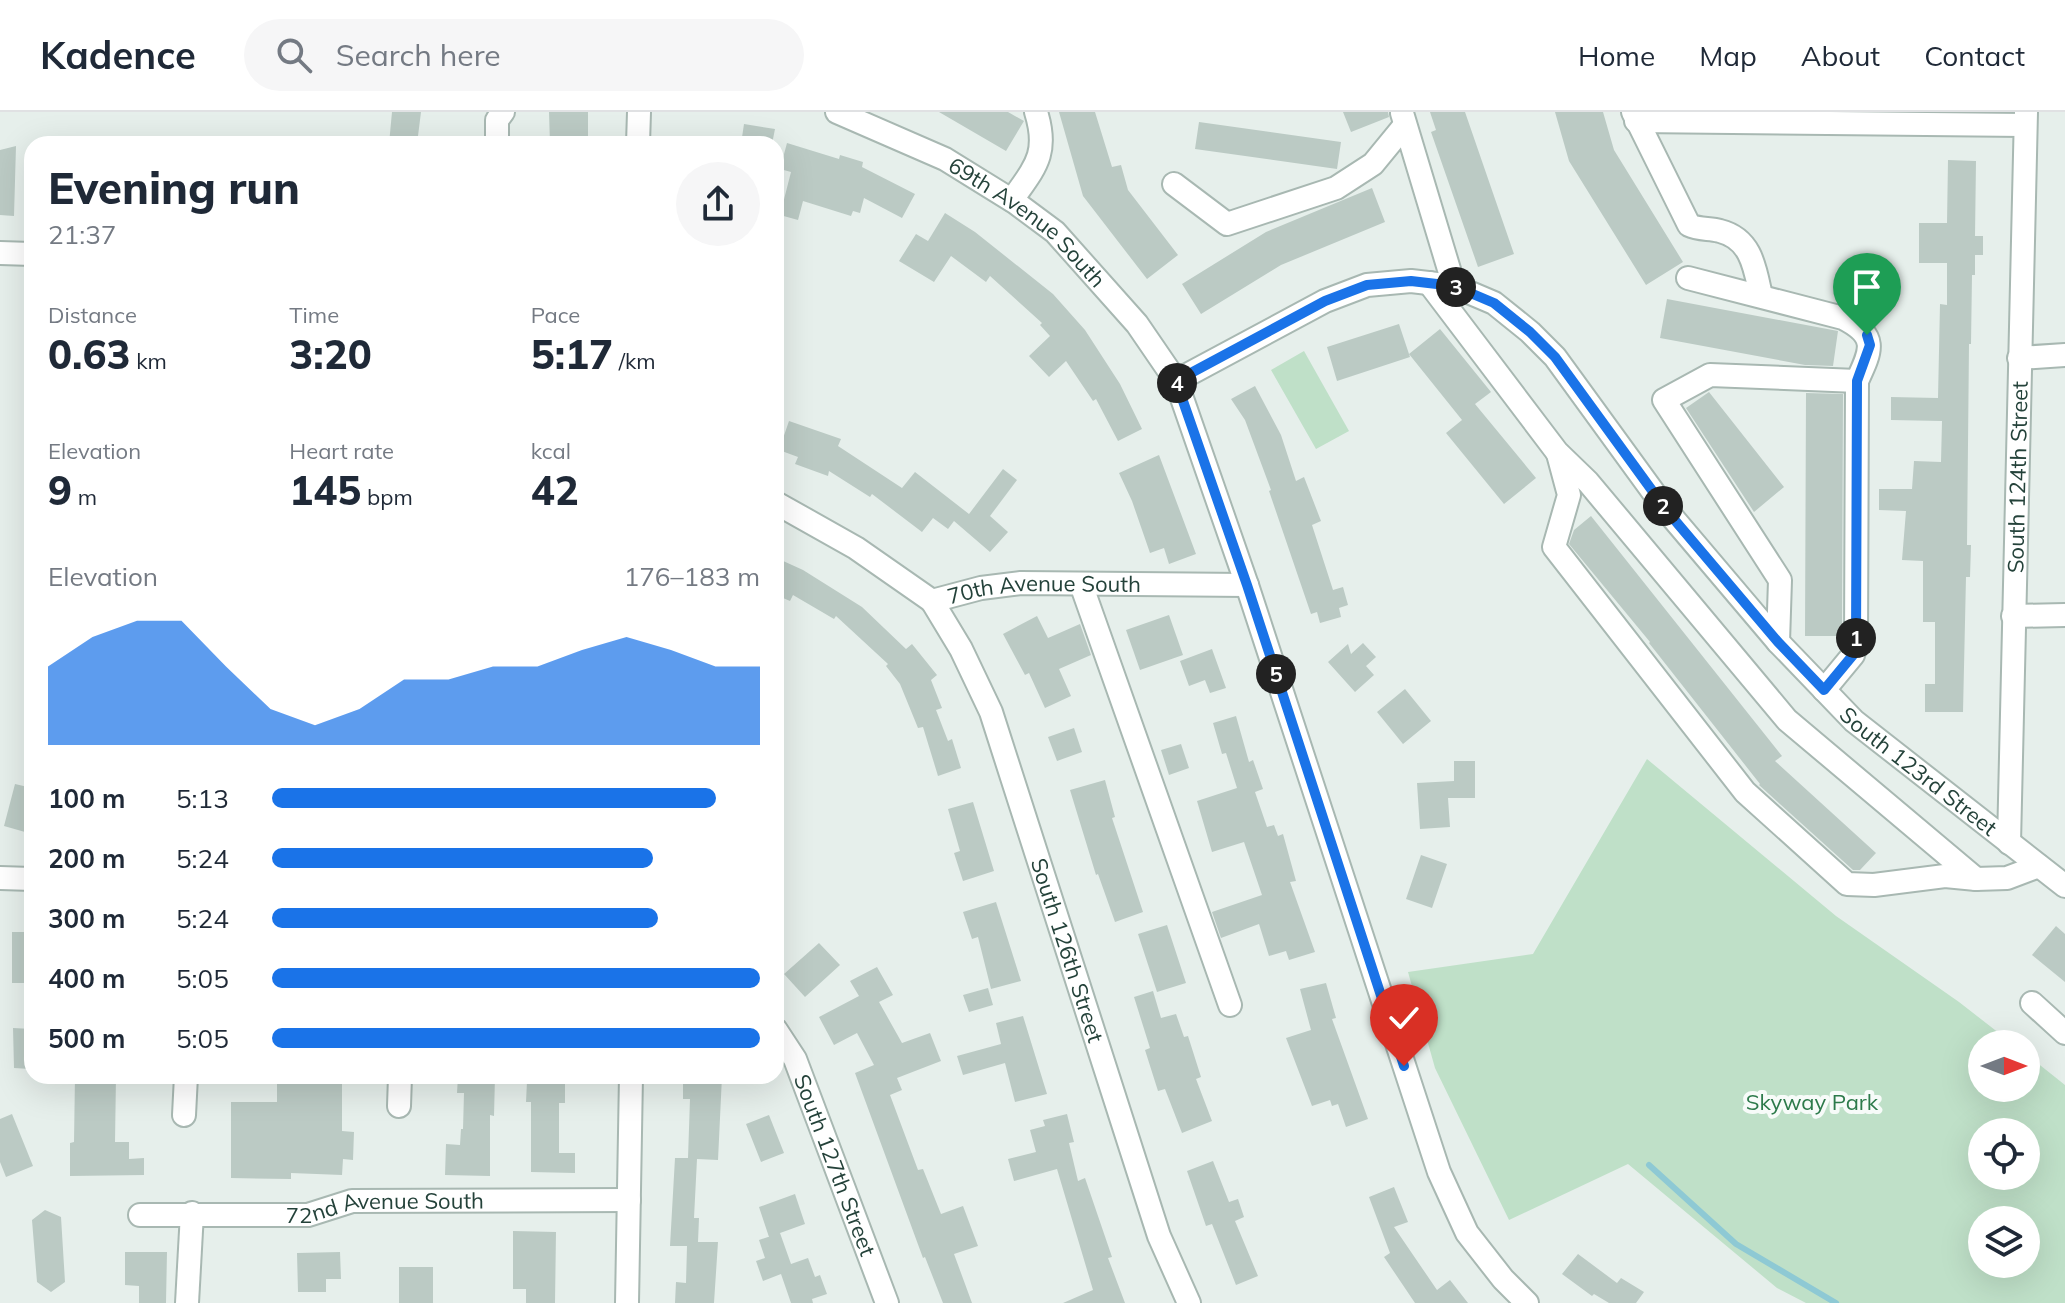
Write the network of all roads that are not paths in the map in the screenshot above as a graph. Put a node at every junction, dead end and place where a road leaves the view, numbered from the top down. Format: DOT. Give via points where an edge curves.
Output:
graph roads {
  1 [pos="503,112"];
  2 [pos="639,112"];
  3 [pos="837,112"];
  4 [pos="1036,112"];
  5 [pos="1635,116"];
  6 [pos="1404,118"];
  7 [pos="2025,118"];
  8 [pos="497,136"];
  9 [pos="638,136"];
  10 [pos="1174,184"];
  11 [pos="1012,200"];
  12 [pos="0,253"];
  13 [pos="24,254"];
  14 [pos="1688,278"];
  15 [pos="1429,283"];
  16 [pos="1454,286"];
  17 [pos="1761,296"];
  18 [pos="2065,355"];
  19 [pos="2019,358"];
  20 [pos="1176,381"];
  21 [pos="1857,381"];
  22 [pos="1557,452"];
  23 [pos="784,508"];
  24 [pos="1081,584"];
  25 [pos="1247,585"];
  26 [pos="932,601"];
  27 [pos="2065,615"];
  28 [pos="2013,616"];
  29 [pos="1778,642"];
  30 [pos="1824,690"];
  31 [pos="2009,843"];
  32 [pos="2039,866"];
  33 [pos="0,878"];
  34 [pos="24,879"];
  35 [pos="1976,879"];
  36 [pos="2065,886"];
  37 [pos="2032,1003"];
  38 [pos="1230,1005"];
  39 [pos="2065,1033"];
  40 [pos="784,1042"];
  41 [pos="186,1084"];
  42 [pos="400,1084"];
  43 [pos="631,1084"];
  44 [pos="399,1106"];
  45 [pos="184,1115"];
  46 [pos="629,1200"];
  47 [pos="192,1213"];
  48 [pos="140,1215"];
  49 [pos="187,1303"];
  50 [pos="627,1303"];
  51 [pos="887,1303"];
  52 [pos="1189,1303"];
  53 [pos="1527,1303"];
  1 -- 8 [label="street"];
  2 -- 9 [label="street"];
  3 -- 11 [label="street, 69th Avenue South" via="945,159"];
  4 -- 11 [label="street" via="1042,133 1037,166"];
  5 -- 7 [label="street"];
  5 -- 17 [label="street" via="1689,225 1726,232 1746,245"];
  6 -- 10 [label="street" via="1373,164 1336,188 1227,224"];
  6 -- 16 [label="street"];
  7 -- 19 [label="street, South 124th Street"];
  11 -- 20 [label="street, 69th Avenue South" via="1055,232 1090,270 1137,324"];
  12 -- 13 [label="street"];
  14 -- 17 [label="street"];
  15 -- 16 [label="street, South 123rd Street"];
  15 -- 20 [label="street, South 123rd Street" via="1367,285 1325,301"];
  15 -- 22 [label="street"];
  16 -- 29 [label="street, South 123rd Street" via="1494,303 1555,357 1667,511"];
  17 -- 21 [label="street" via="1858,326 1870,345"];
  18 -- 19 [label="street"];
  19 -- 28 [label="street, South 124th Street"];
  20 -- 25 [label="street, 69th Avenue South"];
  21 -- 29 [label="street" via="1710,375 1664,400 1780,580"];
  21 -- 30 [label="street" via="1856,645"];
  22 -- 35 [label="street" via="1787,720"];
  22 -- 35 [label="street" via="1569,495 1554,547 1745,792 1847,884 1945,876"];
  23 -- 26 [label="street, 70th Avenue South" via="856,548"];
  24 -- 25 [label="street, 70th Avenue South"];
  24 -- 26 [label="street, 70th Avenue South" via="981,588"];
  24 -- 38 [label="street"];
  25 -- 53 [label="street, 69th Avenue South" via="1439,1172 1467,1233"];
  26 -- 52 [label="street, South 126th Street" via="991,712 1159,1236"];
  27 -- 28 [label="street"];
  28 -- 31 [label="street, South 124th Street"];
  29 -- 30 [label="street, South 123rd Street"];
  30 -- 31 [label="street, South 123rd Street" via="1854,721"];
  31 -- 32 [label="street, South 123rd Street"];
  32 -- 35 [label="street" via="2007,878"];
  32 -- 36 [label="street, South 123rd Street"];
  33 -- 34 [label="street"];
  37 -- 39 [label="street"];
  40 -- 51 [label="street, South 127th Street" via="795,1059"];
  41 -- 45 [label="street"];
  42 -- 44 [label="street"];
  43 -- 46 [label="street"];
  46 -- 47 [label="street, 72nd Avenue South" via="352,1201 308,1215"];
  46 -- 50 [label="street"];
  47 -- 48 [label="street, 72nd Avenue South"];
  47 -- 49 [label="street"];
}
